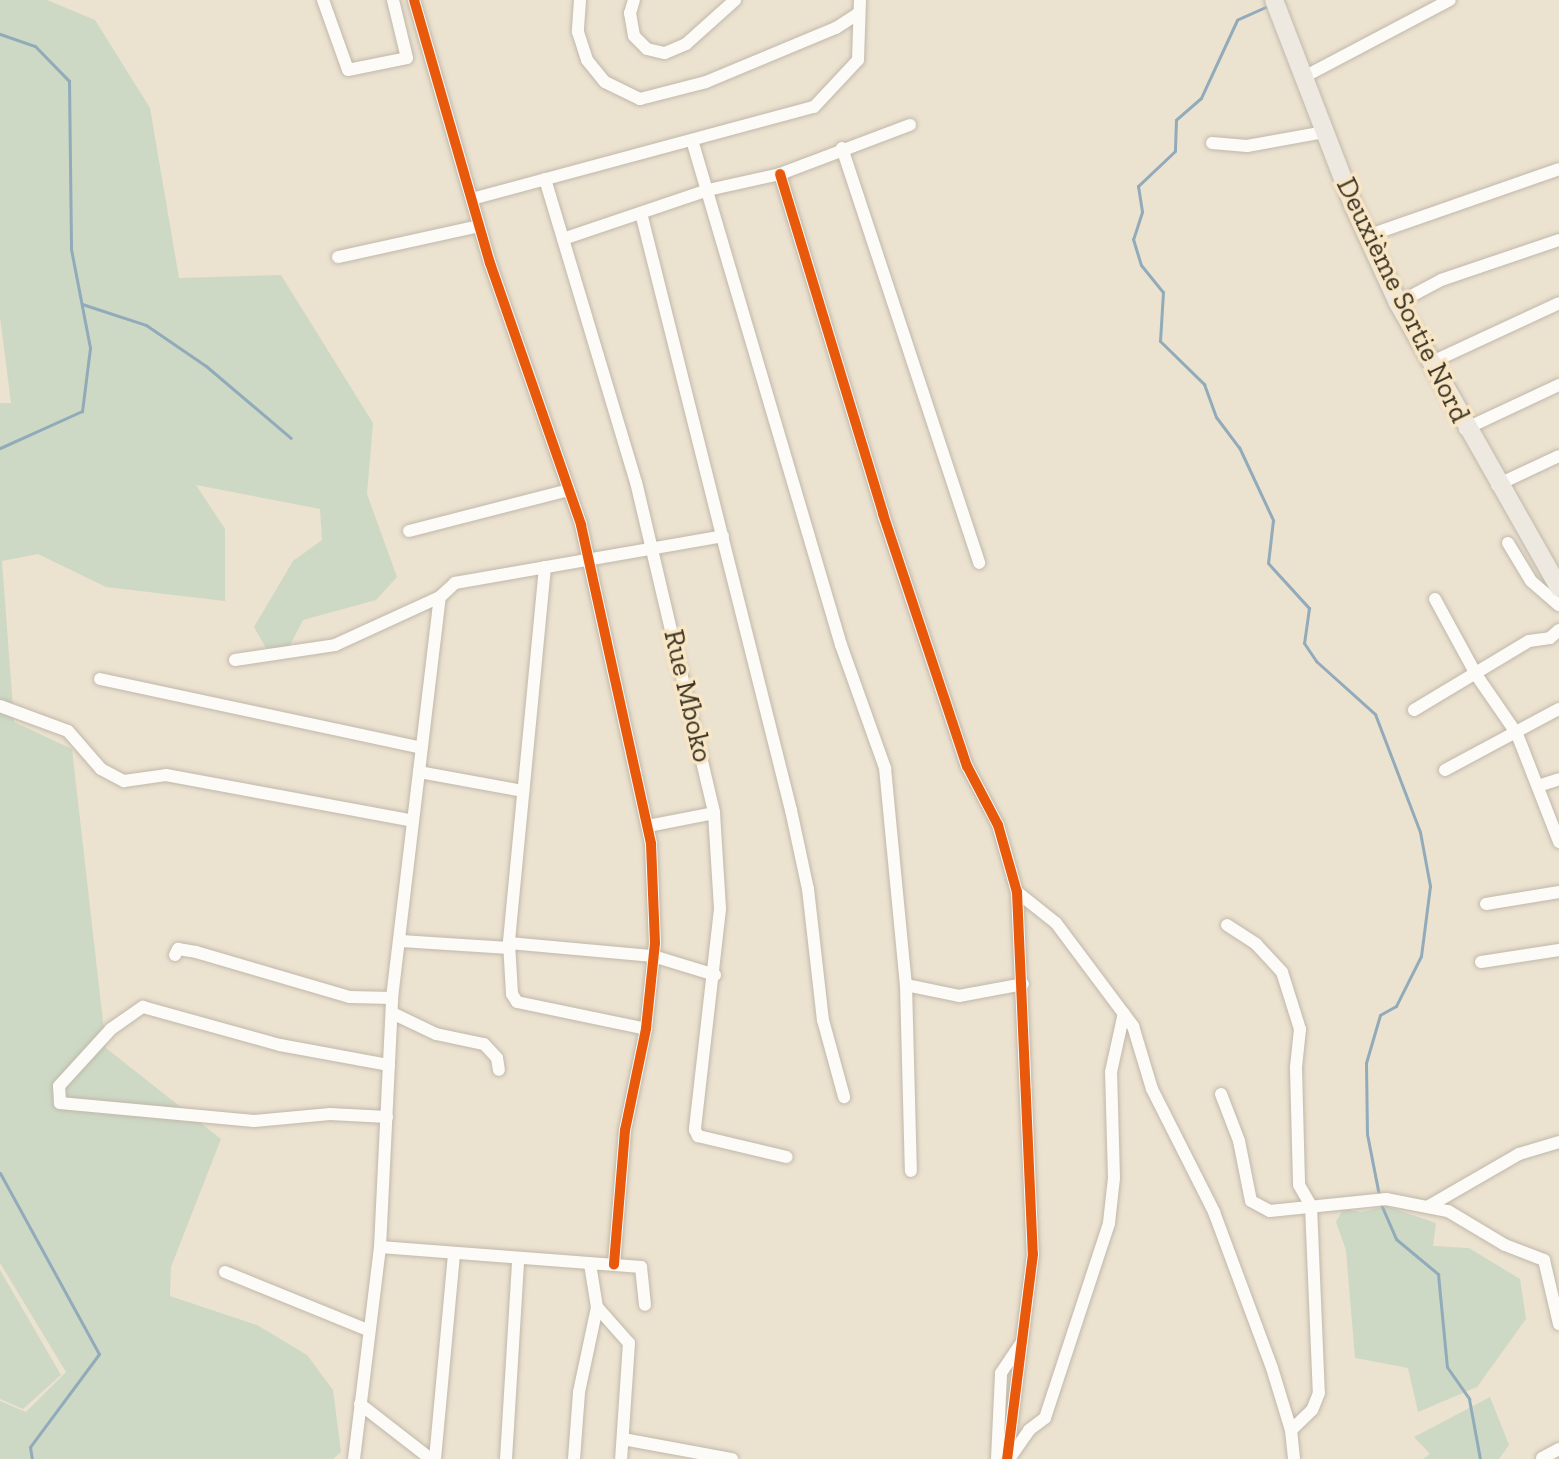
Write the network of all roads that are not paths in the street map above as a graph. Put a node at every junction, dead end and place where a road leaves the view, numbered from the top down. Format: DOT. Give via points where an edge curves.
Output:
graph roads {
  1 [pos="323,0"];
  2 [pos="393,0"];
  3 [pos="414,0"];
  4 [pos="580,0"];
  5 [pos="634,0"];
  6 [pos="735,0"];
  7 [pos="1450,0"];
  8 [pos="859,6"];
  9 [pos="1276,7"];
  10 [pos="1302,78"];
  11 [pos="910,125"];
  12 [pos="1324,132"];
  13 [pos="692,140"];
  14 [pos="1212,143"];
  15 [pos="842,148"];
  16 [pos="1559,169"];
  17 [pos="780,174"];
  18 [pos="545,179"];
  19 [pos="708,190"];
  20 [pos="472,199"];
  21 [pos="641,213"];
  22 [pos="479,226"];
  23 [pos="1367,236"];
  24 [pos="563,239"];
  25 [pos="1559,240"];
  26 [pos="338,257"];
  27 [pos="1398,303"];
  28 [pos="1559,303"];
  29 [pos="1430,363"];
  30 [pos="1559,385"];
  31 [pos="1465,429"];
  32 [pos="1559,456"];
  33 [pos="1497,485"];
  34 [pos="569,490"];
  35 [pos="409,531"];
  36 [pos="723,536"];
  37 [pos="1508,543"];
  38 [pos="654,552"];
  39 [pos="590,560"];
  40 [pos="979,563"];
  41 [pos="545,567"];
  42 [pos="1559,588"];
  43 [pos="440,597"];
  44 [pos="1435,599"];
  45 [pos="1559,605"];
  46 [pos="1559,630"];
  47 [pos="235,660"];
  48 [pos="1477,676"];
  49 [pos="100,679"];
  50 [pos="0,706"];
  51 [pos="1559,709"];
  52 [pos="1414,710"];
  53 [pos="1517,734"];
  54 [pos="422,748"];
  55 [pos="1445,770"];
  56 [pos="419,772"];
  57 [pos="1559,779"];
  58 [pos="1538,786"];
  59 [pos="523,791"];
  60 [pos="714,813"];
  61 [pos="413,821"];
  62 [pos="648,826"];
  63 [pos="1559,842"];
  64 [pos="1017,892"];
  65 [pos="1559,892"];
  66 [pos="1486,904"];
  67 [pos="1227,925"];
  68 [pos="401,941"];
  69 [pos="509,946"];
  70 [pos="1559,950"];
  71 [pos="175,955"];
  72 [pos="653,956"];
  73 [pos="1481,962"];
  74 [pos="715,975"];
  75 [pos="1023,984"];
  76 [pos="906,985"];
  77 [pos="392,998"];
  78 [pos="392,1013"];
  79 [pos="1124,1013"];
  80 [pos="646,1029"];
  81 [pos="389,1065"];
  82 [pos="499,1070"];
  83 [pos="1221,1094"];
  84 [pos="844,1097"];
  85 [pos="387,1117"];
  86 [pos="1559,1142"];
  87 [pos="787,1157"];
  88 [pos="911,1171"];
  89 [pos="1311,1206"];
  90 [pos="1429,1206"];
  91 [pos="380,1247"];
  92 [pos="454,1256"];
  93 [pos="518,1260"];
  94 [pos="590,1264"];
  95 [pos="614,1265"];
  96 [pos="225,1272"];
  97 [pos="645,1305"];
  98 [pos="597,1307"];
  99 [pos="1559,1324"];
  100 [pos="368,1330"];
  101 [pos="1021,1344"];
  102 [pos="360,1404"];
  103 [pos="1291,1430"];
  104 [pos="623,1439"];
  105 [pos="1559,1449"];
  106 [pos="1542,1458"];
  107 [pos="354,1459"];
  108 [pos="433,1459"];
  109 [pos="508,1459"];
  110 [pos="574,1459"];
  111 [pos="621,1459"];
  112 [pos="732,1459"];
  113 [pos="997,1459"];
  114 [pos="1008,1459"];
  115 [pos="1294,1459"];
  1 -- 2 [label="street" via="348,70 407,58"];
  3 -- 20 [label="street"];
  4 -- 8 [label="street" via="578,32 587,60 605,82 640,99 706,82 836,28"];
  5 -- 6 [label="street" via="634,36 647,49 665,53 686,44"];
  7 -- 10 [label="street"];
  8 -- 13 [label="street" via="858,60 814,107"];
  9 -- 10 [label="main road, Deuxième Sortie Nord"];
  10 -- 12 [label="main road, Deuxième Sortie Nord"];
  11 -- 15 [label="street"];
  12 -- 14 [label="street" via="1247,146"];
  12 -- 23 [label="main road, Deuxième Sortie Nord"];
  13 -- 18 [label="street"];
  13 -- 19 [label="street"];
  15 -- 17 [label="street"];
  15 -- 40 [label="street"];
  16 -- 23 [label="street"];
  17 -- 19 [label="street"];
  17 -- 64 [label="street" via="883,514 967,766 998,825"];
  18 -- 20 [label="street"];
  18 -- 24 [label="street, Rue Mboko"];
  19 -- 21 [label="street"];
  19 -- 76 [label="street" via="841,645 878,738"];
  20 -- 22 [label="street"];
  21 -- 24 [label="street"];
  21 -- 36 [label="street"];
  22 -- 26 [label="street"];
  22 -- 34 [label="street"];
  23 -- 27 [label="main road, Deuxième Sortie Nord"];
  24 -- 38 [label="street, Rue Mboko"];
  25 -- 27 [label="street" via="1441,280"];
  27 -- 29 [label="main road, Deuxième Sortie Nord"];
  28 -- 29 [label="street"];
  29 -- 31 [label="main road, Deuxième Sortie Nord"];
  30 -- 31 [label="street"];
  31 -- 33 [label="main road, Deuxième Sortie Nord"];
  32 -- 33 [label="street"];
  33 -- 42 [label="main road, Deuxième Sortie Nord"];
  34 -- 35 [label="street"];
  34 -- 39 [label="street"];
  36 -- 38 [label="street"];
  36 -- 84 [label="street" via="805,876 823,1020"];
  37 -- 45 [label="street" via="1531,581"];
  38 -- 39 [label="street"];
  38 -- 60 [label="street, Rue Mboko"];
  39 -- 41 [label="street"];
  39 -- 62 [label="street"];
  41 -- 43 [label="street" via="455,583"];
  41 -- 59 [label="street"];
  43 -- 47 [label="street" via="335,645"];
  43 -- 54 [label="street"];
  44 -- 48 [label="street"];
  46 -- 48 [label="street" via="1550,638 1529,641"];
  48 -- 52 [label="street"];
  48 -- 53 [label="street"];
  49 -- 54 [label="street"];
  50 -- 61 [label="street" via="68,731 101,769 124,781 166,775"];
  51 -- 53 [label="street"];
  53 -- 55 [label="street"];
  53 -- 58 [label="street"];
  54 -- 56 [label="street"];
  56 -- 59 [label="street"];
  56 -- 61 [label="street"];
  57 -- 58 [label="street"];
  58 -- 63 [label="street"];
  59 -- 69 [label="street"];
  60 -- 62 [label="street"];
  60 -- 74 [label="street, Rue Mboko" via="720,873"];
  61 -- 68 [label="street"];
  62 -- 72 [label="street"];
  64 -- 75 [label="street"];
  64 -- 79 [label="street" via="1056,923"];
  65 -- 66 [label="street"];
  67 -- 89 [label="street" via="1256,944 1282,972 1300,1029 1299,1185"];
  68 -- 69 [label="street"];
  68 -- 77 [label="street"];
  69 -- 72 [label="street"];
  69 -- 80 [label="street" via="517,1002"];
  70 -- 73 [label="street"];
  71 -- 77 [label="street" via="178,949 196,952 350,997"];
  72 -- 74 [label="street"];
  72 -- 80 [label="street"];
  74 -- 87 [label="street, Rue Mboko" via="696,1133"];
  75 -- 76 [label="street" via="959,996"];
  75 -- 101 [label="street" via="1033,1254"];
  76 -- 88 [label="street"];
  77 -- 78 [label="street"];
  78 -- 81 [label="street"];
  78 -- 82 [label="street" via="430,1032 484,1044 497,1058"];
  79 -- 103 [label="street" via="1152,1089 1214,1212"];
  79 -- 114 [label="street" via="1111,1072 1114,1178 1109,1223 1045,1418"];
  80 -- 95 [label="street" via="625,1130"];
  81 -- 85 [label="street"];
  81 -- 85 [label="street" via="280,1045 143,1007 111,1029 59,1086 60,1103 254,1121 330,1114"];
  83 -- 89 [label="street" via="1239,1141 1251,1201 1270,1211"];
  85 -- 91 [label="street"];
  86 -- 90 [label="street" via="1519,1154"];
  89 -- 90 [label="street" via="1386,1199"];
  89 -- 103 [label="street" via="1319,1393 1312,1410"];
  90 -- 99 [label="street" via="1544,1260"];
  91 -- 92 [label="street"];
  91 -- 100 [label="street"];
  92 -- 93 [label="street"];
  92 -- 108 [label="street"];
  93 -- 94 [label="street"];
  93 -- 109 [label="street"];
  94 -- 95 [label="street"];
  94 -- 98 [label="street"];
  95 -- 97 [label="street" via="641,1267"];
  96 -- 100 [label="street"];
  98 -- 104 [label="street" via="629,1343"];
  98 -- 110 [label="street" via="579,1392"];
  100 -- 102 [label="street"];
  101 -- 113 [label="street" via="1001,1373"];
  101 -- 114 [label="street"];
  102 -- 107 [label="street"];
  102 -- 108 [label="street"];
  103 -- 115 [label="street"];
  104 -- 111 [label="street"];
  104 -- 112 [label="street"];
  105 -- 106 [label="street"];
}
